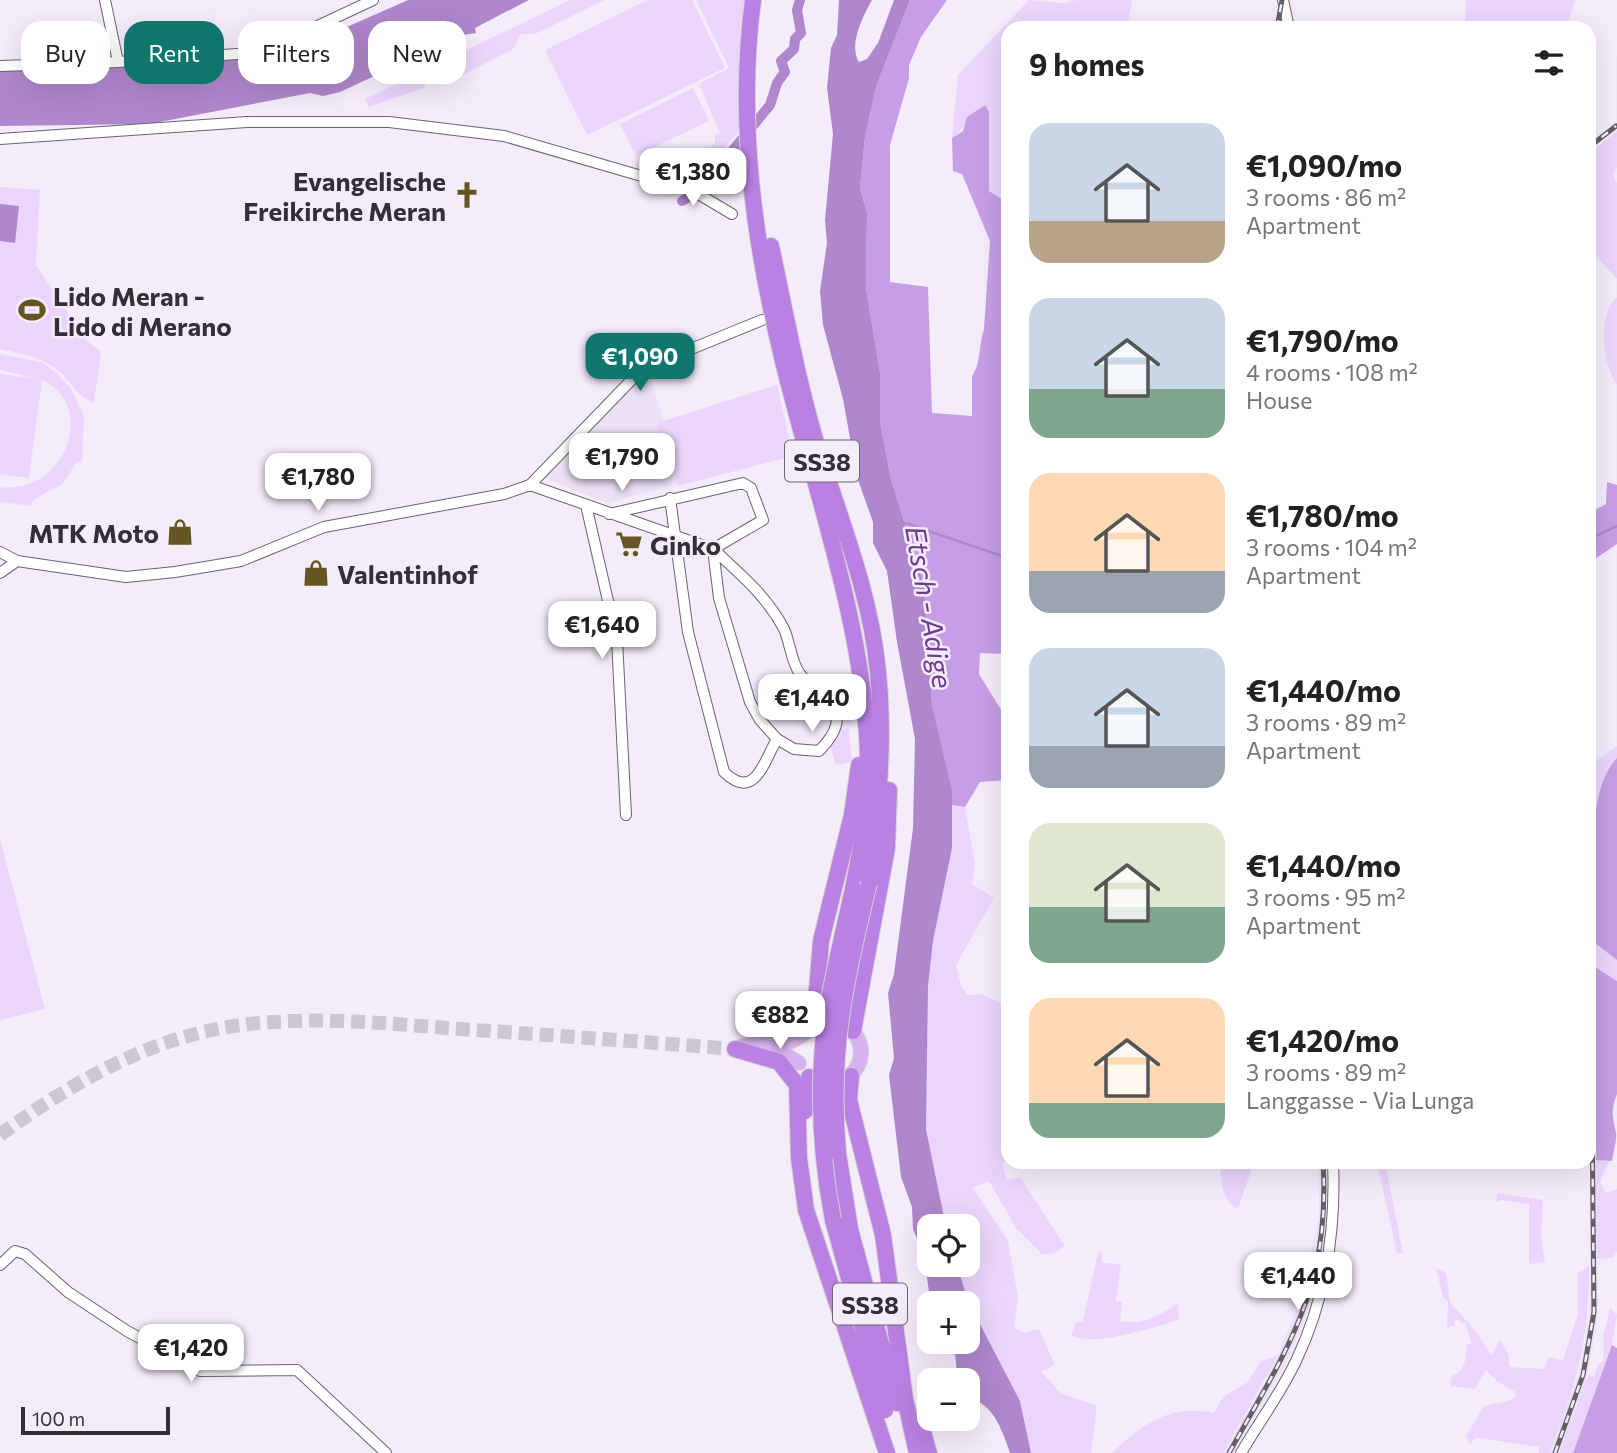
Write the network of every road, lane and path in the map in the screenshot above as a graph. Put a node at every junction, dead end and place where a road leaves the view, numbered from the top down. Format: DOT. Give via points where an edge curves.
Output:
graph roads {
  1 [pos="106,0"];
  2 [pos="373,0"];
  3 [pos="753,0"];
  4 [pos="763,0"];
  5 [pos="1283,0"];
  6 [pos="1288,21"];
  7 [pos="118,62"];
  8 [pos="0,66"];
  9 [pos="0,139"];
  10 [pos="758,203"];
  11 [pos="732,214"];
  12 [pos="762,320"];
  13 [pos="530,485"];
  14 [pos="670,498"];
  15 [pos="586,505"];
  16 [pos="609,514"];
  17 [pos="674,537"];
  18 [pos="712,549"];
  19 [pos="0,552"];
  20 [pos="17,561"];
  21 [pos="0,573"];
  22 [pos="881,719"];
  23 [pos="866,732"];
  24 [pos="777,739"];
  25 [pos="626,815"];
  26 [pos="811,1027"];
  27 [pos="853,1031"];
  28 [pos="800,1039"];
  29 [pos="735,1049"];
  30 [pos="799,1063"];
  31 [pos="809,1077"];
  32 [pos="845,1079"];
  33 [pos="799,1137"];
  34 [pos="1334,1169"];
  35 [pos="885,1250"];
  36 [pos="0,1265"];
  37 [pos="386,1453"];
  38 [pos="887,1453"];
  39 [pos="895,1453"];
  40 [pos="911,1453"];
  41 [pos="917,1453"];
  42 [pos="929,1453"];
  43 [pos="1241,1453"];
  1 -- 7 [label="street"];
  2 -- 7 [label="street" via="275,46 252,52"];
  3 -- 10 [label="highway, SS38" via="746,94"];
  4 -- 10 [label="highway, SS38" via="757,94"];
  5 -- 6 [label="street"];
  7 -- 8 [label="street"];
  9 -- 11 [label="street" via="247,122 425,124 504,136 683,185"];
  10 -- 22 [label="highway, SS38" via="819,452 844,520 867,611"];
  10 -- 23 [label="highway, SS38" via="782,359 849,620"];
  12 -- 13 [label="street" via="642,369"];
  13 -- 15 [label="street"];
  13 -- 20 [label="street" via="504,494 324,527 242,561 174,572 126,577"];
  14 -- 16 [label="street"];
  14 -- 17 [label="street"];
  14 -- 18 [label="street" via="743,483 751,488 763,520"];
  15 -- 16 [label="street"];
  15 -- 25 [label="street" via="617,640"];
  16 -- 17 [label="street"];
  17 -- 18 [label="street"];
  17 -- 24 [label="street" via="688,632 724,772 733,780 748,783 760,775"];
  18 -- 24 [label="street" via="719,598 750,702"];
  18 -- 24 [label="street" via="756,588 783,628 799,673 831,702 836,720 831,738 819,751 794,749"];
  19 -- 20 [label="street"];
  20 -- 21 [label="street"];
  22 -- 27 [label="highway" via="888,742 887,848"];
  22 -- 40 [label="highway, SS38, bridge" via="869,883 839,1013 835,1096 850,1229"];
  23 -- 26 [label="highway" via="852,815 821,941"];
  23 -- 39 [label="highway, SS38, bridge" via="865,818 827,1012 822,1137 833,1220"];
  26 -- 28 [label="main road"];
  27 -- 32 [label="main road" via="861,1054 859,1065"];
  28 -- 29 [label="main road"];
  28 -- 30 [label="main road"];
  29 -- 30 [label="main road" via="781,1052"];
  29 -- 33 [label="highway" via="779,1062 790,1072 800,1096"];
  30 -- 31 [label="main road"];
  31 -- 33 [label="highway" via="810,1095"];
  32 -- 35 [label="highway"];
  33 -- 38 [label="highway" via="808,1216"];
  34 -- 43 [label="street" via="1331,1247 1313,1317 1295,1363"];
  35 -- 41 [label="highway"];
  35 -- 42 [label="highway" via="892,1260 908,1370"];
  36 -- 37 [label="street" via="15,1251 24,1254 68,1292 200,1371 297,1370"];
}
